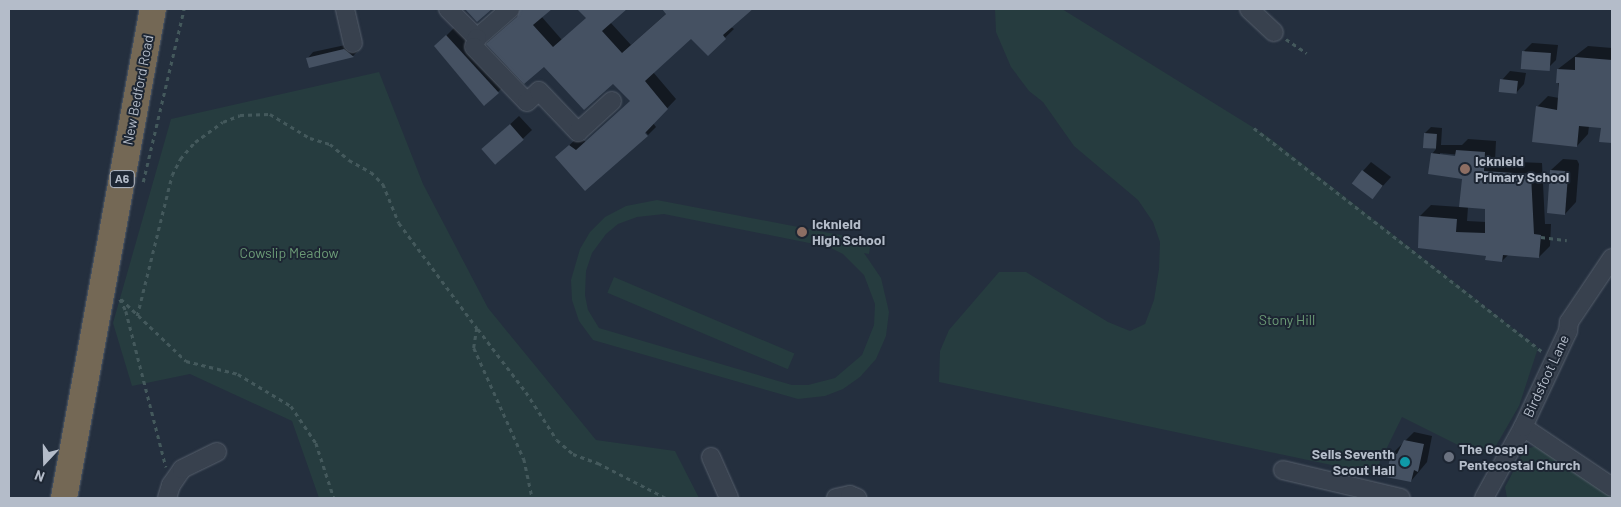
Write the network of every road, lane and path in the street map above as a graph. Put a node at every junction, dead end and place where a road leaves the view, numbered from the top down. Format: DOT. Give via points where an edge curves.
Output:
graph roads {
  1 [pos="153,9"];
  2 [pos="184,9"];
  3 [pos="345,9"];
  4 [pos="448,9"];
  5 [pos="510,9"];
  6 [pos="1249,9"];
  7 [pos="1274,32"];
  8 [pos="477,38"];
  9 [pos="353,43"];
  10 [pos="1307,53"];
  11 [pos="612,101"];
  12 [pos="1254,128"];
  13 [pos="141,189"];
  14 [pos="1541,237"];
  15 [pos="1567,240"];
  16 [pos="1612,258"];
  17 [pos="137,316"];
  18 [pos="477,328"];
  19 [pos="1553,360"];
  20 [pos="1523,427"];
  21 [pos="217,452"];
  22 [pos="711,458"];
  23 [pos="1283,470"];
  24 [pos="1612,487"];
  25 [pos="169,492"];
  26 [pos="1487,497"];
  27 [pos="64,498"];
  28 [pos="334,498"];
  29 [pos="532,498"];
  30 [pos="666,498"];
  31 [pos="728,498"];
  32 [pos="836,498"];
  33 [pos="857,498"];
  34 [pos="1401,498"];
  1 -- 27 [label="highway, New Bedford Road / A6"];
  2 -- 13 [label="path"];
  3 -- 9 [label="street"];
  4 -- 8 [label="street"];
  5 -- 8 [label="street"];
  6 -- 7 [label="street"];
  7 -- 10 [label="path"];
  8 -- 11 [label="street" via="474,47 527,102 539,91 578,132"];
  12 -- 19 [label="path"];
  14 -- 15 [label="path"];
  16 -- 19 [label="street, Birdsfoot Lane" via="1569,322 1568,331"];
  17 -- 18 [label="path" via="172,176 180,159 195,142 223,122 240,115 270,114 310,138 330,144 349,160 372,172 383,184 399,223"];
  17 -- 25 [label="path" via="119,296 126,311"];
  17 -- 28 [label="path" via="186,361 238,374 291,406 316,444"];
  18 -- 29 [label="path" via="474,348 524,458"];
  18 -- 30 [label="path" via="526,392 557,440 573,454 598,462"];
  19 -- 20 [label="street, Birdsfoot Lane"];
  20 -- 24 [label="street"];
  20 -- 26 [label="street, Birdsfoot Lane"];
  21 -- 25 [label="street" via="182,468"];
  22 -- 31 [label="street"];
  23 -- 34 [label="street"];
  32 -- 33 [label="street" via="850,495"];
}
